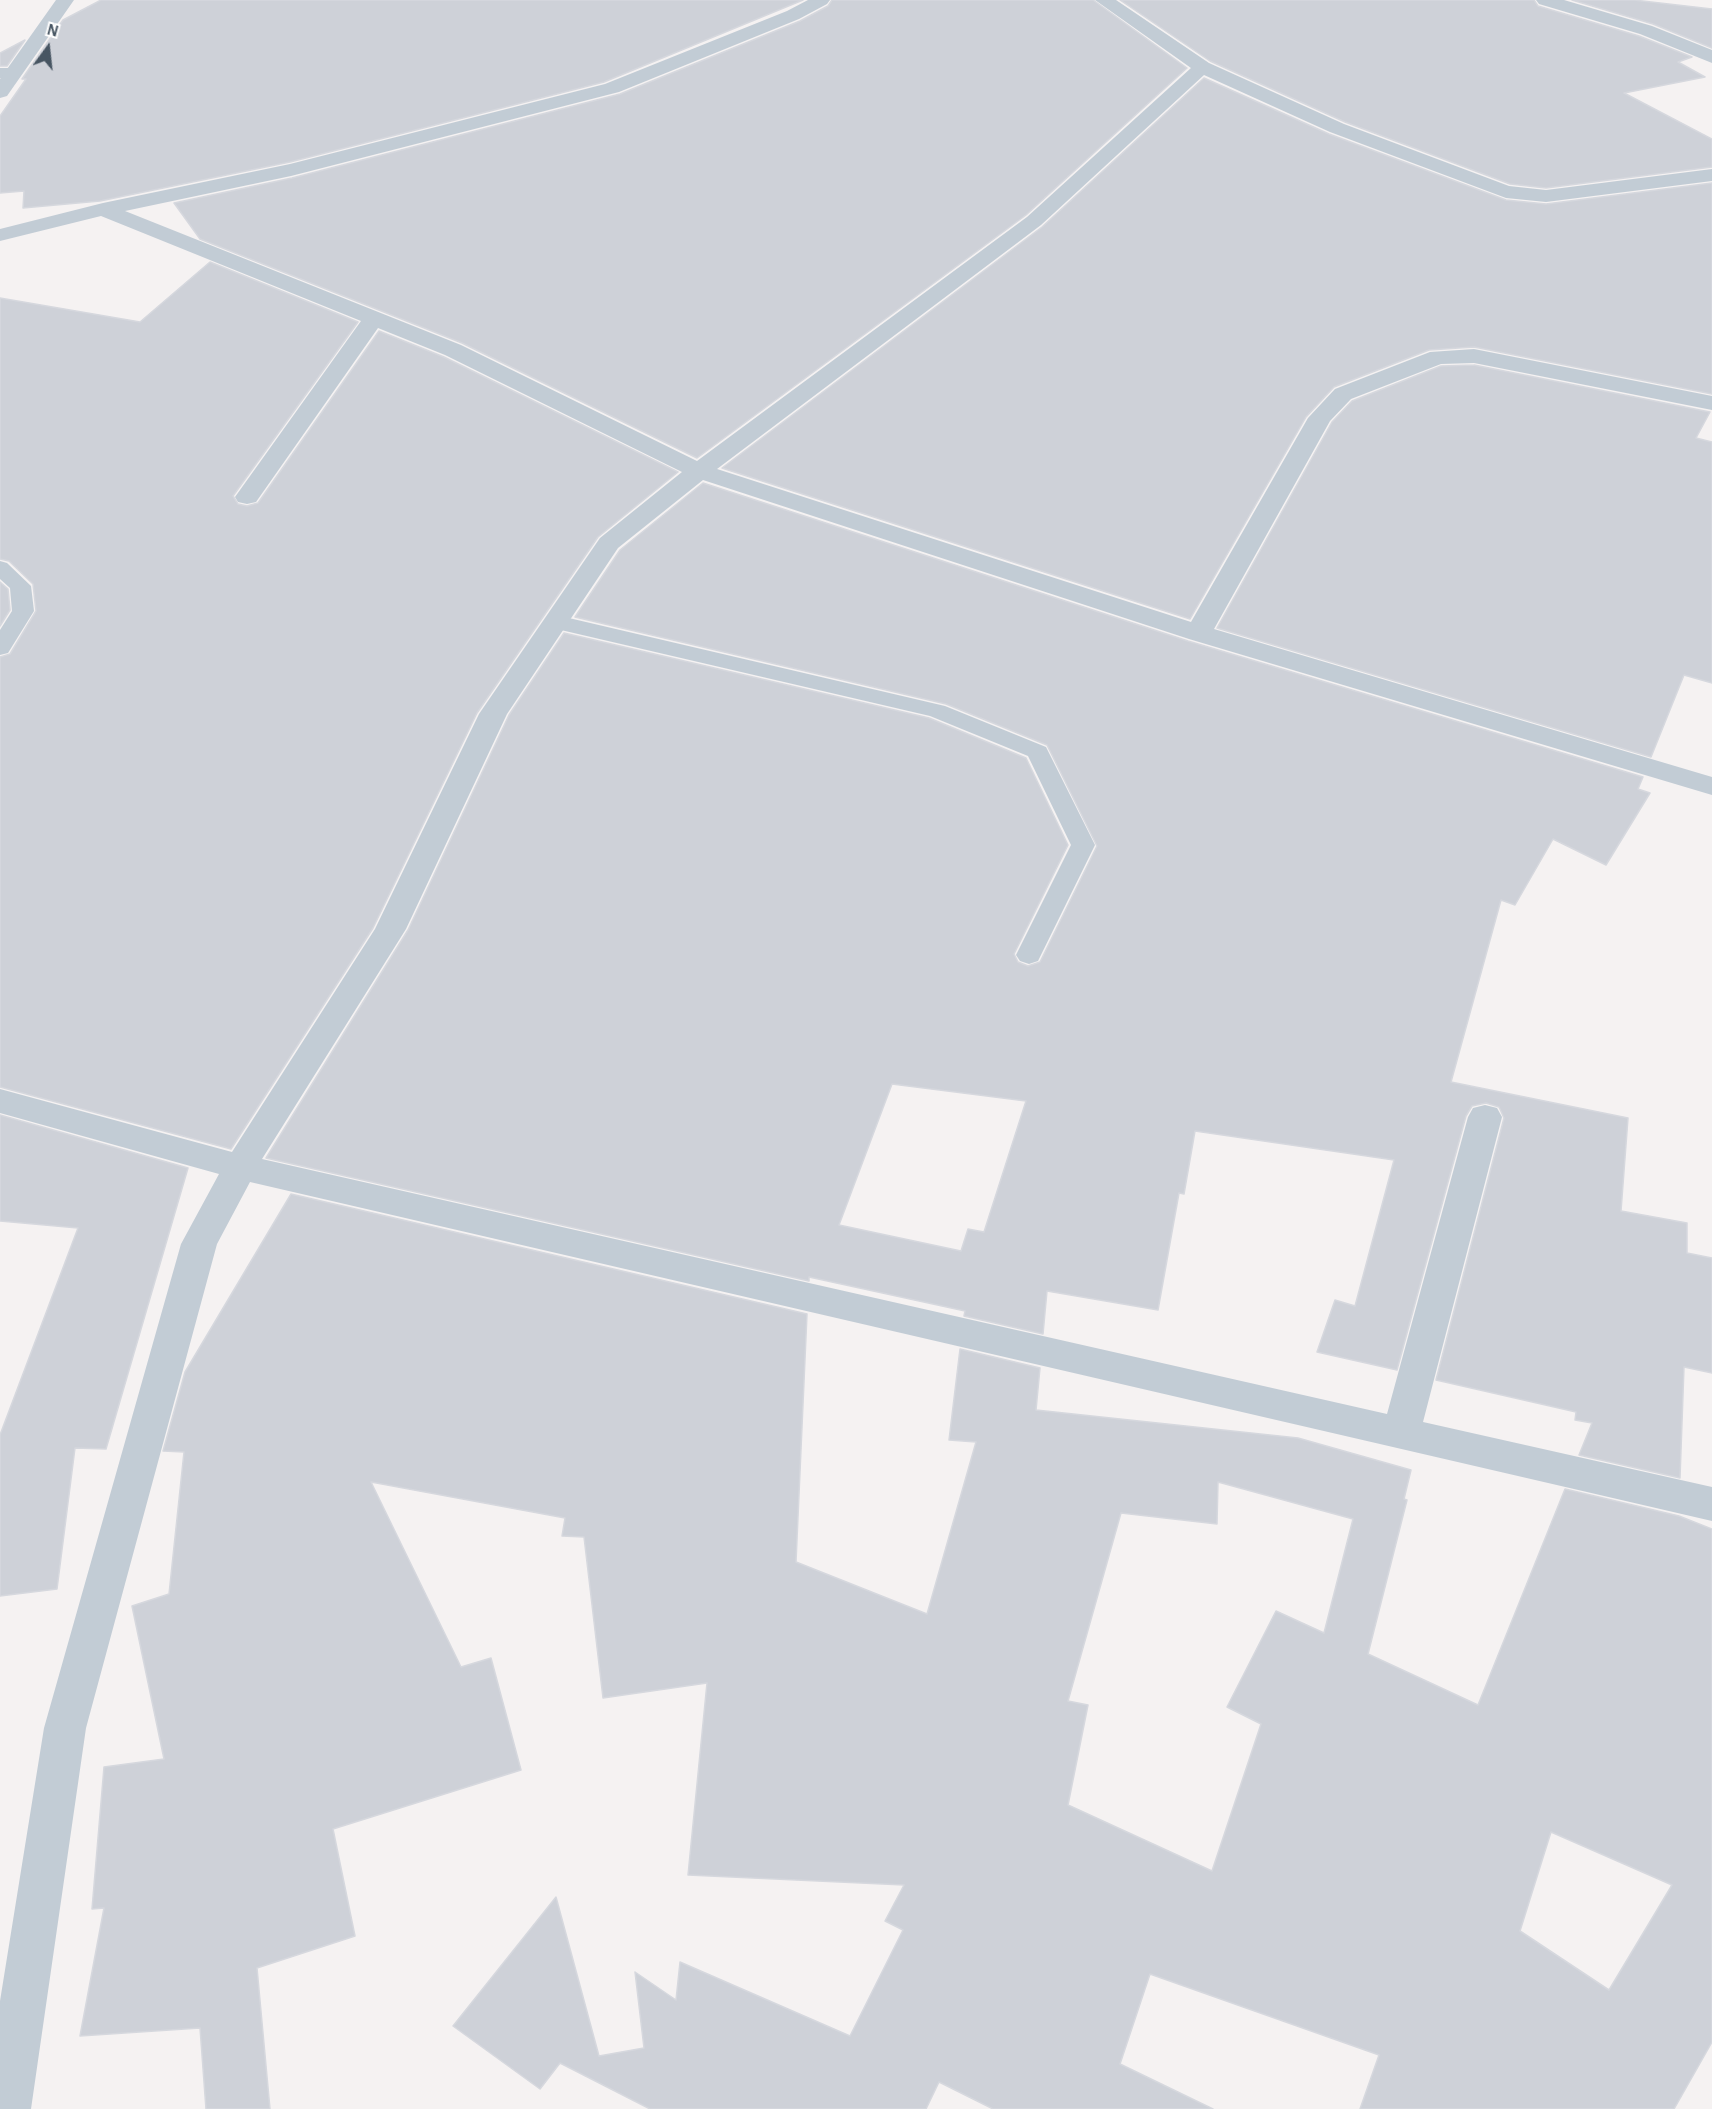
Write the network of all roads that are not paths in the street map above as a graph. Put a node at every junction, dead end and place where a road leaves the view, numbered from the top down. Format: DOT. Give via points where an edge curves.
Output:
graph roads {
  1 [pos="65,0"];
  2 [pos="821,0"];
  3 [pos="1104,0"];
  4 [pos="1545,0"];
  5 [pos="1712,57"];
  6 [pos="1202,67"];
  7 [pos="6,73"];
  8 [pos="0,92"];
  9 [pos="1712,175"];
  10 [pos="102,209"];
  11 [pos="0,235"];
  12 [pos="374,318"];
  13 [pos="1712,403"];
  14 [pos="699,471"];
  15 [pos="247,497"];
  16 [pos="0,567"];
  17 [pos="556,621"];
  18 [pos="1198,633"];
  19 [pos="0,648"];
  20 [pos="1712,786"];
  21 [pos="1029,955"];
  22 [pos="0,1101"];
  23 [pos="1485,1116"];
  24 [pos="240,1167"];
  25 [pos="1401,1434"];
  26 [pos="1712,1503"];
  27 [pos="7,2109"];
  1 -- 7 [label="street"];
  2 -- 10 [label="street" via="612,88 291,170"];
  3 -- 6 [label="street"];
  4 -- 5 [label="street" via="1646,30"];
  6 -- 9 [label="street" via="1337,128 1506,192 1546,196"];
  6 -- 14 [label="street" via="1034,221"];
  7 -- 8 [label="street"];
  10 -- 11 [label="street"];
  10 -- 12 [label="street"];
  12 -- 14 [label="street" via="453,350"];
  12 -- 15 [label="street"];
  13 -- 18 [label="street" via="1474,356 1438,357 1343,394 1320,417"];
  14 -- 17 [label="street" via="609,543"];
  14 -- 18 [label="street"];
  16 -- 19 [label="lane" via="20,586 23,611"];
  17 -- 21 [label="lane" via="937,711 1038,752 1083,844"];
  17 -- 24 [label="street" via="493,714 390,929"];
  18 -- 20 [label="street"];
  22 -- 24 [label="street"];
  23 -- 25 [label="street"];
  24 -- 25 [label="street"];
  24 -- 27 [label="street" via="199,1244 65,1728"];
  25 -- 26 [label="street"];
}
